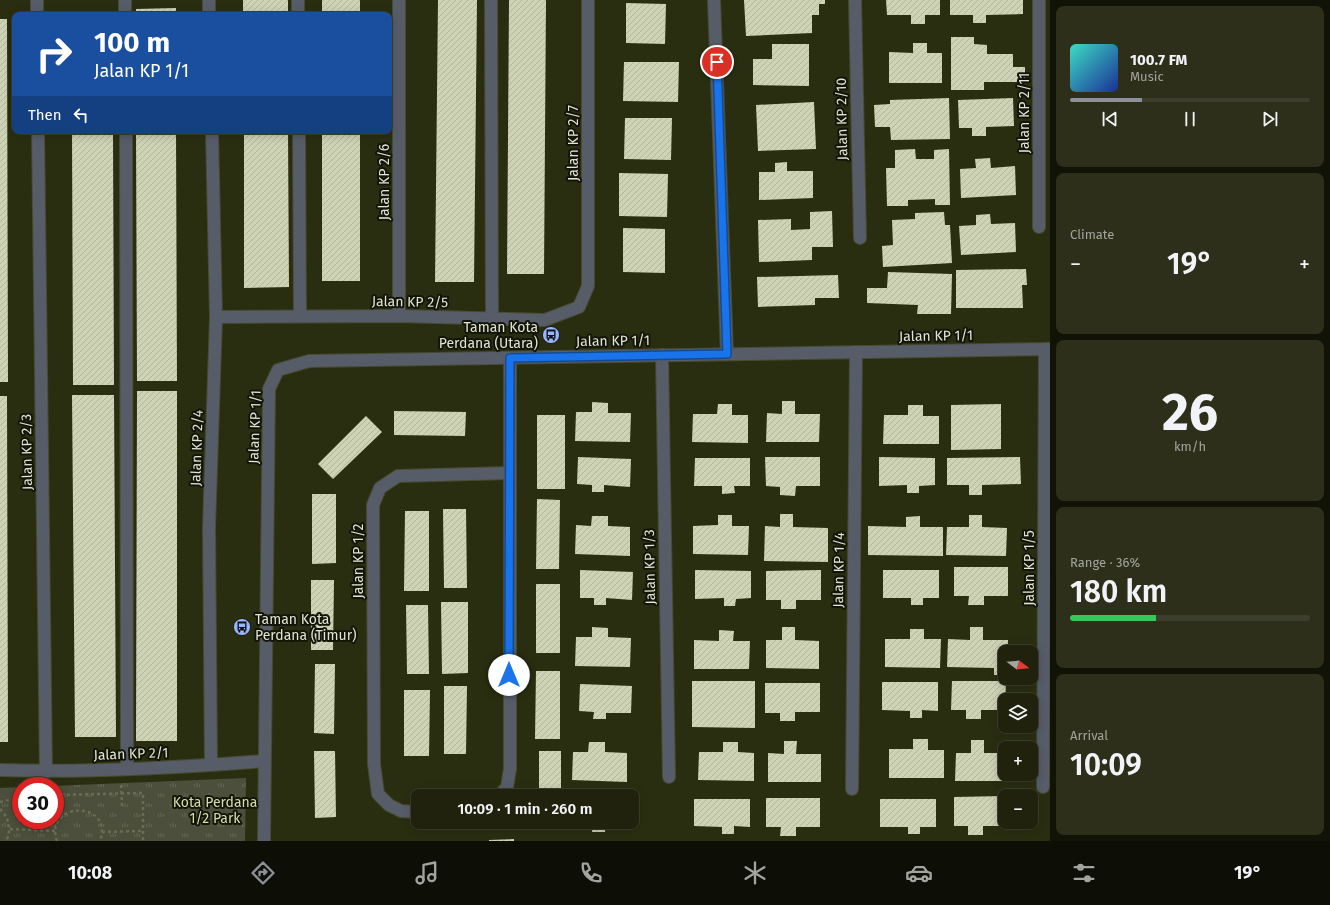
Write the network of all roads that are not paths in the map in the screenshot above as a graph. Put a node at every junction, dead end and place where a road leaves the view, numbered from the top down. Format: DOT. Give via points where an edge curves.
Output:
graph roads {
  1 [pos="37,0"];
  2 [pos="126,0"];
  3 [pos="209,0"];
  4 [pos="298,0"];
  5 [pos="399,0"];
  6 [pos="490,0"];
  7 [pos="588,0"];
  8 [pos="714,0"];
  9 [pos="854,0"];
  10 [pos="1039,0"];
  11 [pos="37,12"];
  12 [pos="126,12"];
  13 [pos="209,12"];
  14 [pos="298,12"];
  15 [pos="38,134"];
  16 [pos="126,134"];
  17 [pos="212,134"];
  18 [pos="298,134"];
  19 [pos="1039,227"];
  20 [pos="860,238"];
  21 [pos="588,286"];
  22 [pos="216,316"];
  23 [pos="300,316"];
  24 [pos="399,316"];
  25 [pos="492,318"];
  26 [pos="1047,349"];
  27 [pos="856,352"];
  28 [pos="727,354"];
  29 [pos="662,355"];
  30 [pos="510,358"];
  31 [pos="509,473"];
  32 [pos="264,761"];
  33 [pos="211,765"];
  34 [pos="127,769"];
  35 [pos="0,770"];
  36 [pos="46,772"];
  37 [pos="669,777"];
  38 [pos="1043,787"];
  39 [pos="505,789"];
  40 [pos="852,789"];
  41 [pos="411,812"];
  42 [pos="264,841"];
  1 -- 11 [label="street"];
  2 -- 12 [label="street"];
  3 -- 13 [label="street"];
  4 -- 14 [label="street"];
  5 -- 24 [label="street, Jalan KP 2/6"];
  6 -- 25 [label="street"];
  7 -- 21 [label="street, Jalan KP 2/7"];
  8 -- 28 [label="street"];
  9 -- 20 [label="street, Jalan KP 2/10"];
  10 -- 19 [label="street, Jalan KP 2/11"];
  15 -- 36 [label="street, Jalan KP 2/3"];
  16 -- 34 [label="street"];
  17 -- 22 [label="street, Jalan KP 2/4"];
  18 -- 23 [label="street"];
  21 -- 25 [label="street, Jalan KP 2/5" via="579,307 545,320"];
  22 -- 23 [label="street, Jalan KP 2/5"];
  22 -- 33 [label="street, Jalan KP 2/4" via="209,527"];
  23 -- 24 [label="street, Jalan KP 2/5"];
  24 -- 25 [label="street, Jalan KP 2/5"];
  26 -- 27 [label="street, Jalan KP 1/1"];
  26 -- 38 [label="street, Jalan KP 1/5"];
  27 -- 28 [label="street, Jalan KP 1/1"];
  27 -- 40 [label="street, Jalan KP 1/4"];
  28 -- 29 [label="street, Jalan KP 1/1"];
  29 -- 30 [label="street, Jalan KP 1/1"];
  29 -- 37 [label="street, Jalan KP 1/3"];
  30 -- 31 [label="street"];
  30 -- 32 [label="street, Jalan KP 1/1" via="309,361 278,370 269,389"];
  31 -- 39 [label="street" via="510,769"];
  31 -- 41 [label="street, Jalan KP 1/2" via="398,476 380,488 373,505 374,764 378,794 389,805 401,811"];
  32 -- 33 [label="street, Jalan KP 2/1"];
  32 -- 42 [label="street, Jalan KP 1/1"];
  33 -- 34 [label="street, Jalan KP 2/1"];
  34 -- 36 [label="street, Jalan KP 2/1"];
  35 -- 36 [label="street, Jalan KP 2/1"];
}
